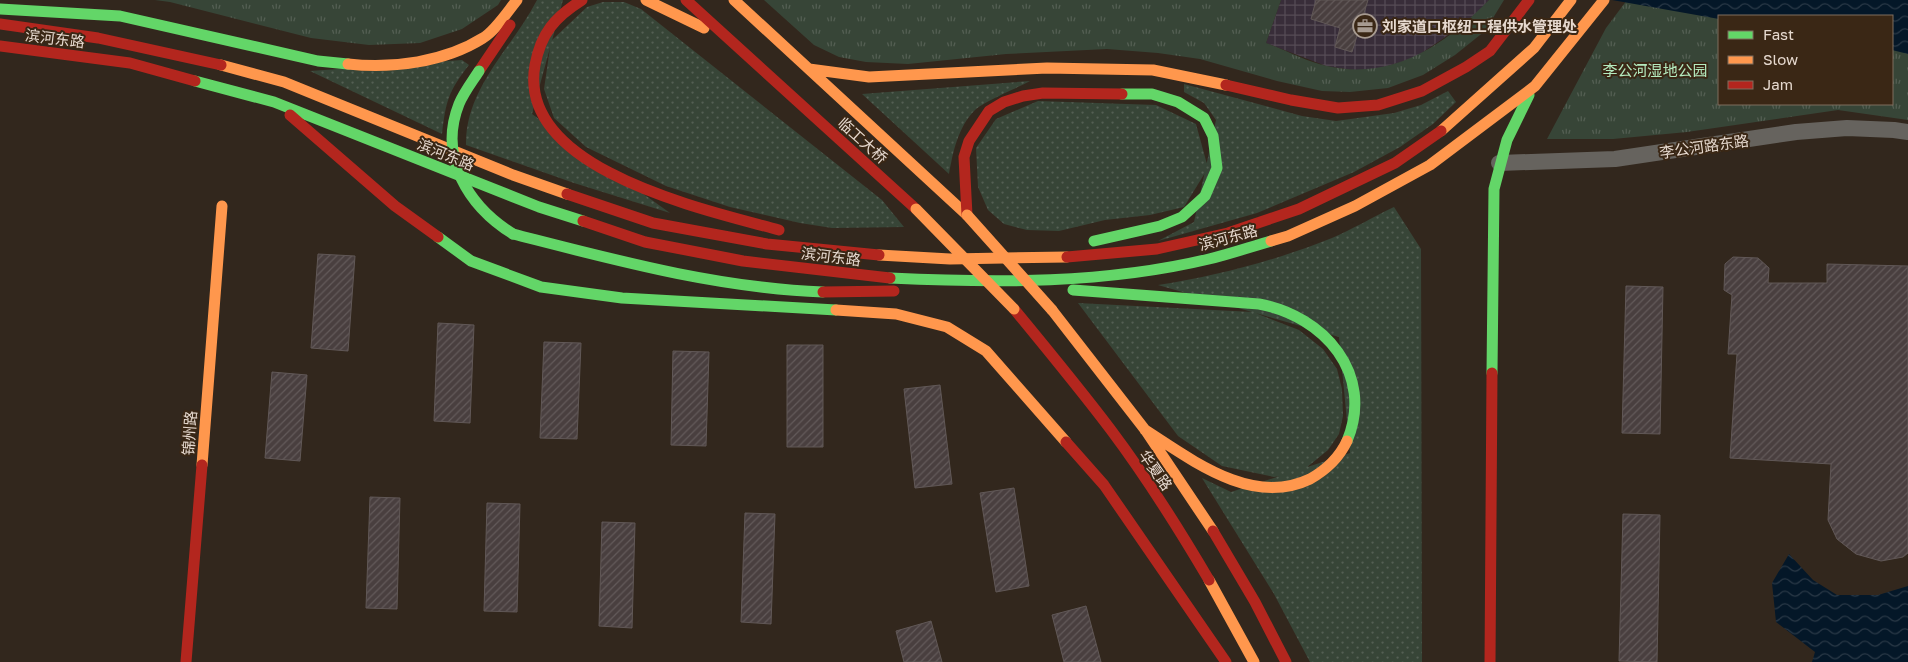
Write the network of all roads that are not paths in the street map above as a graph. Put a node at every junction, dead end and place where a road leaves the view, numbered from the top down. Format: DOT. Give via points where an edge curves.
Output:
graph roads {
  1 [pos="517,0"];
  2 [pos="524,0"];
  3 [pos="582,0"];
  4 [pos="646,0"];
  5 [pos="686,0"];
  6 [pos="734,0"];
  7 [pos="1529,0"];
  8 [pos="1571,0"];
  9 [pos="1604,0"];
  10 [pos="0,9"];
  11 [pos="0,24"];
  12 [pos="731,41"];
  13 [pos="0,46"];
  14 [pos="809,69"];
  15 [pos="1535,86"];
  16 [pos="274,102"];
  17 [pos="1908,132"];
  18 [pos="1499,163"];
  19 [pos="222,206"];
  20 [pos="966,215"];
  21 [pos="874,255"];
  22 [pos="1019,259"];
  23 [pos="956,281"];
  24 [pos="1000,281"];
  25 [pos="1014,309"];
  26 [pos="1052,310"];
  27 [pos="1145,430"];
  28 [pos="186,662"];
  29 [pos="1226,662"];
  30 [pos="1254,662"];
  31 [pos="1286,662"];
  32 [pos="1490,662"];
  1 -- 10 [label="main road" via="485,36 461,49 436,58 367,66 318,61 120,16"];
  2 -- 23 [label="main road, bridge" via="505,35 462,98 453,133 457,168 469,196 500,227 514,234 640,266 737,285 863,294"];
  3 -- 21 [label="main road" via="564,11 548,29 538,50 533,77 538,102 550,128 569,148 593,165 673,201"];
  4 -- 12 [label="main road"];
  5 -- 12 [label="main road, 临工大桥"];
  6 -- 14 [label="main road, 临工大桥"];
  7 -- 14 [label="main road" via="1490,51 1422,91 1378,105 1338,108 1153,70 1047,68 870,78"];
  8 -- 22 [label="main road, 滨河东路" via="1534,48 1449,126 1395,163 1298,209 1228,233 1157,249"];
  9 -- 15 [label="main road, 滨河东路"];
  11 -- 21 [label="main road, 滨河东路" via="98,38 284,82 513,175 653,223 767,244"];
  12 -- 25 [label="main road, 临工大桥, bridge" via="916,209"];
  13 -- 16 [label="main road, 滨河东路" via="130,63"];
  14 -- 20 [label="main road, 临工大桥"];
  15 -- 18 [label="main road" via="1517,116"];
  15 -- 24 [label="main road, 滨河东路" via="1430,165 1355,206 1288,236 1208,259 1136,272"];
  16 -- 23 [label="main road, 滨河东路" via="539,207 645,242 744,261 875,277"];
  16 -- 29 [label="main road" via="396,206 471,261 542,287 622,298 896,314 947,327 986,351 1104,485"];
  17 -- 18 [label="street, 李公河路东路" via="1847,128 1804,131 1615,159"];
  18 -- 32 [label="main road" via="1494,189"];
  19 -- 28 [label="main road, 锦州路"];
  20 -- 22 [label="main road" via="966,149 990,111 1004,102 1042,93 1152,94 1178,102 1204,118 1213,136 1217,168 1205,196 1182,217 1160,226"];
  20 -- 26 [label="main road, 临工大桥, bridge"];
  21 -- 22 [label="main road, 滨河东路"];
  23 -- 24 [label="main road, 滨河东路"];
  24 -- 27 [label="main road" via="1086,292 1248,303 1288,312 1330,341 1350,376 1356,399 1354,422 1336,459 1321,474 1299,484 1282,487 1265,488 1216,474"];
  25 -- 30 [label="main road, 华夏路" via="1089,401 1158,498"];
  26 -- 27 [label="main road, 华夏路"];
  27 -- 31 [label="main road, 华夏路" via="1211,529"];
}
